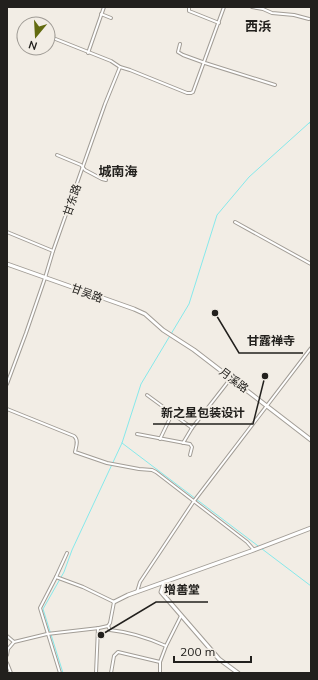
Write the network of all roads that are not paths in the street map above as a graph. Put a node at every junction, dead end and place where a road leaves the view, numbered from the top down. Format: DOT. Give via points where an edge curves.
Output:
graph roads {
  1 [pos="104,7"];
  2 [pos="189,7"];
  3 [pos="224,7"];
  4 [pos="252,7"];
  5 [pos="264,8"];
  6 [pos="102,14"];
  7 [pos="111,18"];
  8 [pos="309,19"];
  9 [pos="218,23"];
  10 [pos="56,39"];
  11 [pos="180,44"];
  12 [pos="88,53"];
  13 [pos="205,63"];
  14 [pos="120,67"];
  15 [pos="275,85"];
  16 [pos="57,155"];
  17 [pos="83,167"];
  18 [pos="106,180"];
  19 [pos="235,222"];
  20 [pos="7,232"];
  21 [pos="53,251"];
  22 [pos="7,264"];
  23 [pos="311,264"];
  24 [pos="45,278"];
  25 [pos="174,337"];
  26 [pos="311,348"];
  27 [pos="231,378"];
  28 [pos="7,384"];
  29 [pos="147,395"];
  30 [pos="267,406"];
  31 [pos="7,409"];
  32 [pos="172,414"];
  33 [pos="192,428"];
  34 [pos="137,434"];
  35 [pos="160,439"];
  36 [pos="311,440"];
  37 [pos="183,443"];
  38 [pos="190,455"];
  39 [pos="194,500"];
  40 [pos="311,528"];
  41 [pos="254,550"];
  42 [pos="67,553"];
  43 [pos="57,578"];
  44 [pos="164,583"];
  45 [pos="137,592"];
  46 [pos="114,602"];
  47 [pos="181,616"];
  48 [pos="108,626"];
  49 [pos="98,628"];
  50 [pos="48,634"];
  51 [pos="7,636"];
  52 [pos="14,642"];
  53 [pos="166,646"];
  54 [pos="7,655"];
  55 [pos="160,662"];
  56 [pos="7,663"];
  57 [pos="11,673"];
  58 [pos="60,673"];
  59 [pos="96,673"];
  60 [pos="111,673"];
  61 [pos="160,673"];
  62 [pos="238,673"];
  1 -- 6 [label="street"];
  2 -- 9 [label="street" via="189,11"];
  3 -- 9 [label="street"];
  4 -- 5 [label="street"];
  5 -- 8 [label="street" via="272,13"];
  6 -- 7 [label="street"];
  6 -- 12 [label="street"];
  9 -- 13 [label="street"];
  10 -- 12 [label="street"];
  11 -- 13 [label="street" via="179,53"];
  12 -- 14 [label="street"];
  13 -- 14 [label="street" via="191,93"];
  13 -- 15 [label="street"];
  14 -- 17 [label="street, 甘东路"];
  16 -- 17 [label="street"];
  17 -- 18 [label="street"];
  17 -- 21 [label="street, 甘东路"];
  19 -- 23 [label="street"];
  20 -- 21 [label="street"];
  21 -- 24 [label="street, 甘东路"];
  22 -- 24 [label="street, 甘吴路"];
  24 -- 25 [label="street, 甘吴路" via="145,314"];
  24 -- 28 [label="street, 甘东路"];
  25 -- 27 [label="street, 月溪路"];
  26 -- 30 [label="street"];
  27 -- 30 [label="street, 月溪路"];
  27 -- 33 [label="street"];
  29 -- 32 [label="street"];
  30 -- 36 [label="street, 月溪路"];
  30 -- 39 [label="street"];
  31 -- 39 [label="street" via="76,437 75,452 107,463 152,470"];
  32 -- 33 [label="street"];
  32 -- 35 [label="street"];
  33 -- 37 [label="street"];
  34 -- 35 [label="street"];
  35 -- 37 [label="street"];
  37 -- 38 [label="street" via="191,445"];
  39 -- 41 [label="street"];
  39 -- 45 [label="street" via="140,582"];
  40 -- 41 [label="street"];
  41 -- 44 [label="street"];
  42 -- 43 [label="street"];
  43 -- 46 [label="street"];
  43 -- 50 [label="street" via="40,608"];
  44 -- 45 [label="street"];
  44 -- 47 [label="street" via="161,592"];
  45 -- 46 [label="street"];
  46 -- 48 [label="street"];
  47 -- 53 [label="street"];
  47 -- 62 [label="street" via="219,659"];
  48 -- 49 [label="street"];
  48 -- 53 [label="street" via="110,630 146,637"];
  49 -- 50 [label="street"];
  49 -- 59 [label="street"];
  50 -- 52 [label="street"];
  50 -- 58 [label="street"];
  51 -- 52 [label="street"];
  52 -- 54 [label="street"];
  53 -- 55 [label="street"];
  55 -- 60 [label="street" via="118,652 114,656"];
  55 -- 61 [label="street"];
  56 -- 57 [label="street"];
}
